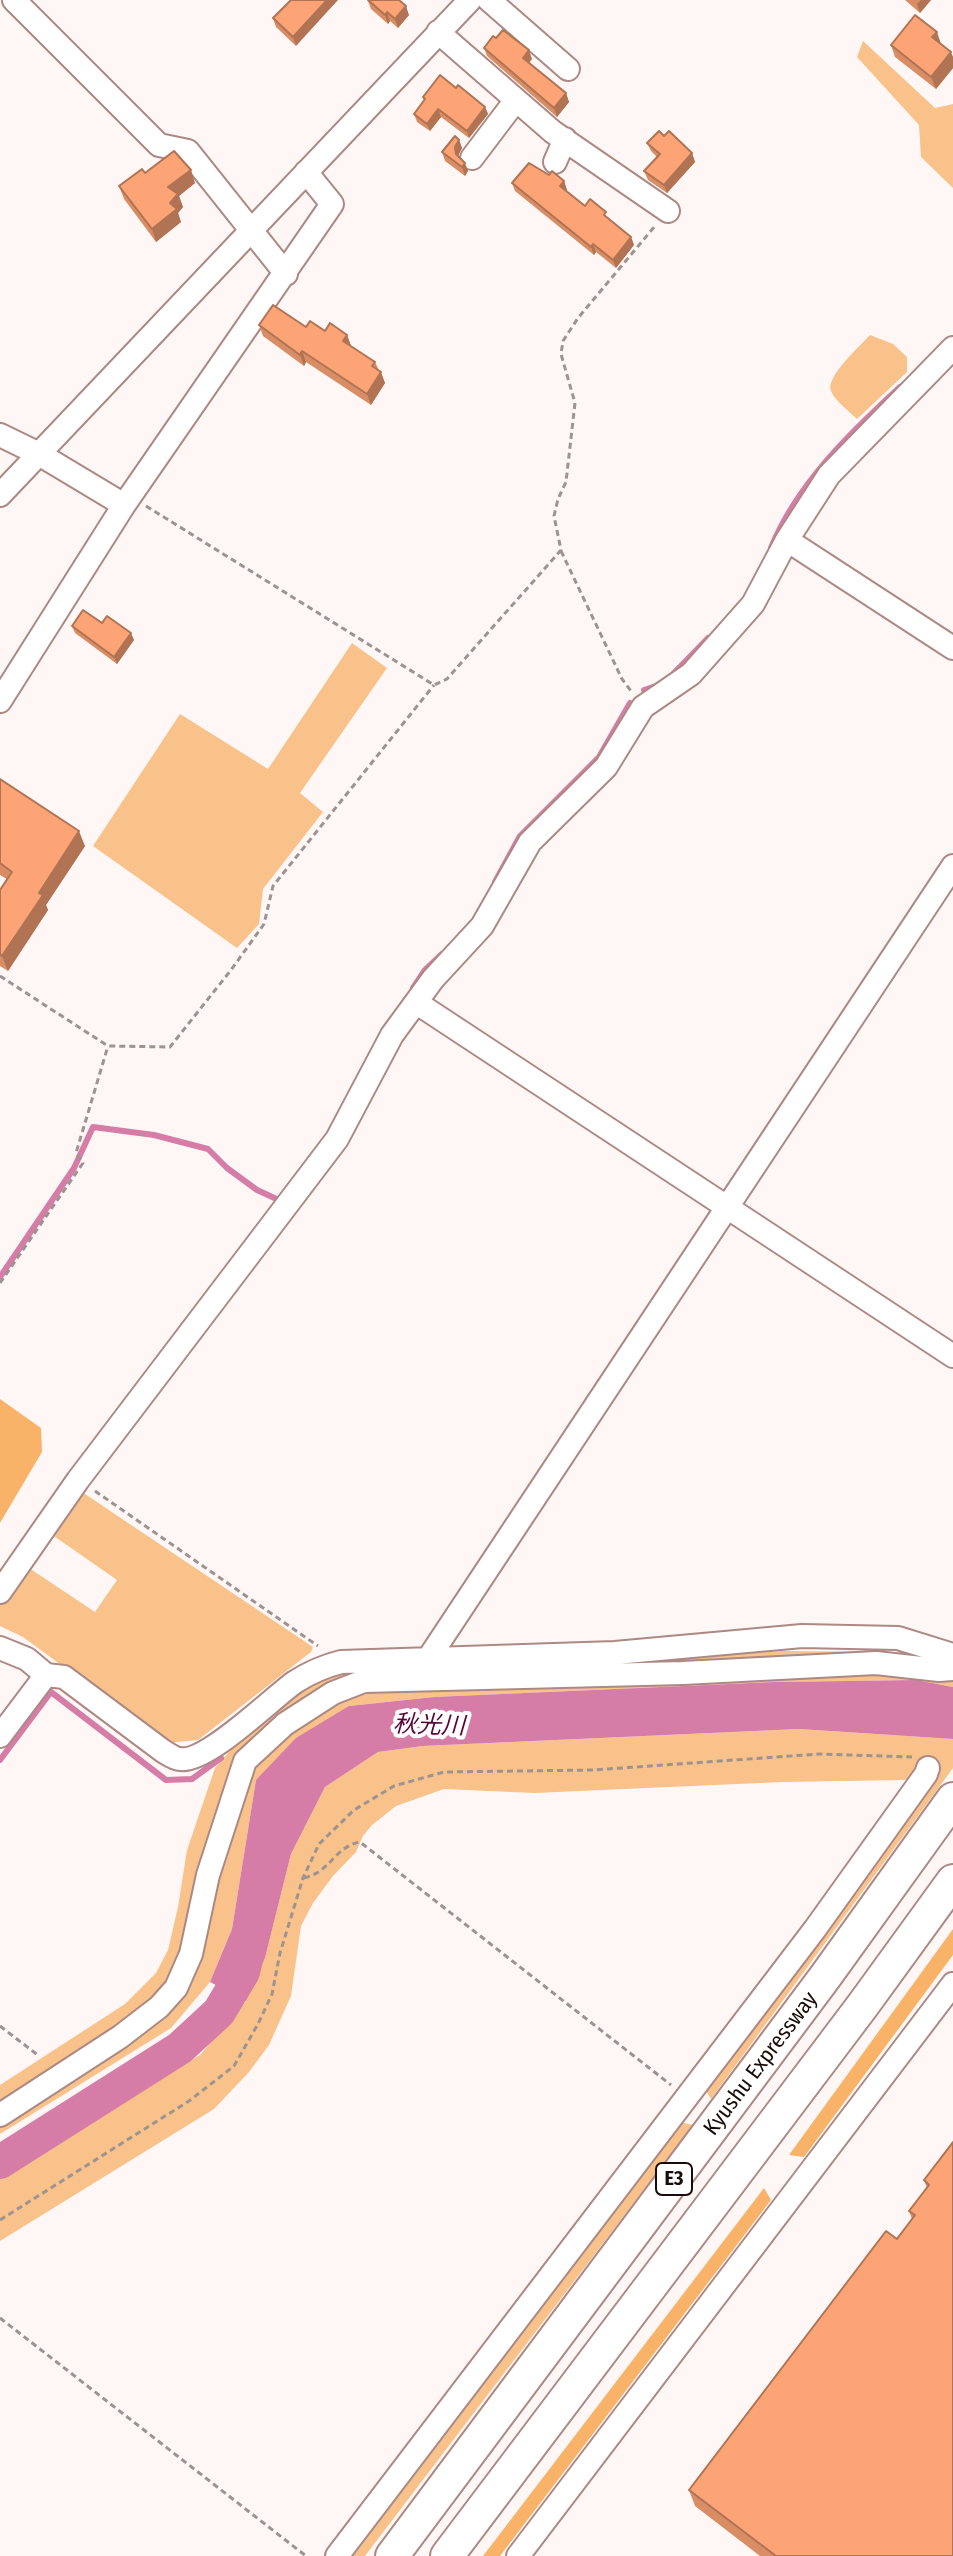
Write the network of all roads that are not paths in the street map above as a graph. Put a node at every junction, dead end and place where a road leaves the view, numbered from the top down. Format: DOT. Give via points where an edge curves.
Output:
graph roads {
  1 [pos="14,0"];
  2 [pos="470,0"];
  3 [pos="489,0"];
  4 [pos="438,32"];
  5 [pos="553,66"];
  6 [pos="516,100"];
  7 [pos="565,139"];
  8 [pos="472,158"];
  9 [pos="555,162"];
  10 [pos="306,172"];
  11 [pos="668,211"];
  12 [pos="252,230"];
  13 [pos="286,274"];
  14 [pos="953,348"];
  15 [pos="0,435"];
  16 [pos="39,454"];
  17 [pos="0,495"];
  18 [pos="128,501"];
  19 [pos="787,540"];
  20 [pos="953,648"];
  21 [pos="0,701"];
  22 [pos="953,866"];
  23 [pos="417,1003"];
  24 [pos="728,1207"];
  25 [pos="953,1356"];
  26 [pos="0,1592"];
  27 [pos="0,1648"];
  28 [pos="953,1655"];
  29 [pos="428,1659"];
  30 [pos="953,1669"];
  31 [pos="46,1675"];
  32 [pos="0,1736"];
  33 [pos="928,1768"];
  34 [pos="953,1799"];
  35 [pos="953,1881"];
  36 [pos="953,1984"];
  37 [pos="0,2115"];
  38 [pos="337,2556"];
  39 [pos="392,2556"];
  40 [pos="447,2556"];
  41 [pos="518,2556"];
  1 -- 12 [label="street" via="159,145 188,151"];
  2 -- 4 [label="street"];
  3 -- 5 [label="street"];
  4 -- 6 [label="street"];
  4 -- 10 [label="street"];
  6 -- 7 [label="street"];
  6 -- 8 [label="street"];
  7 -- 9 [label="street"];
  7 -- 11 [label="street" via="626,189"];
  10 -- 12 [label="street"];
  10 -- 13 [label="street" via="332,204"];
  12 -- 13 [label="street"];
  12 -- 16 [label="street"];
  13 -- 18 [label="street"];
  14 -- 19 [label="street" via="829,475"];
  15 -- 16 [label="street"];
  16 -- 17 [label="street"];
  16 -- 18 [label="street"];
  18 -- 21 [label="street"];
  19 -- 20 [label="street"];
  19 -- 23 [label="street" via="753,604 691,674 643,707 606,767 530,842 482,926"];
  22 -- 24 [label="street"];
  23 -- 24 [label="street"];
  23 -- 26 [label="street" via="392,1035 337,1139 78,1480"];
  24 -- 25 [label="street"];
  24 -- 29 [label="street"];
  27 -- 31 [label="street" via="27,1659"];
  28 -- 29 [label="street" via="898,1638 802,1636 615,1653"];
  29 -- 31 [label="street" via="328,1665 296,1682 219,1743 181,1760 64,1677"];
  30 -- 37 [label="street" via="876,1663 364,1681 333,1693 285,1724 245,1761 208,1875 191,1954 176,1988 120,2037"];
  31 -- 32 [label="street"];
  33 -- 38 [label="street" via="687,2098"];
  34 -- 39 [label="highway, Kyushu Expressway / E3"];
  35 -- 40 [label="highway, Kyushu Expressway / E3"];
  36 -- 41 [label="street"];
}
